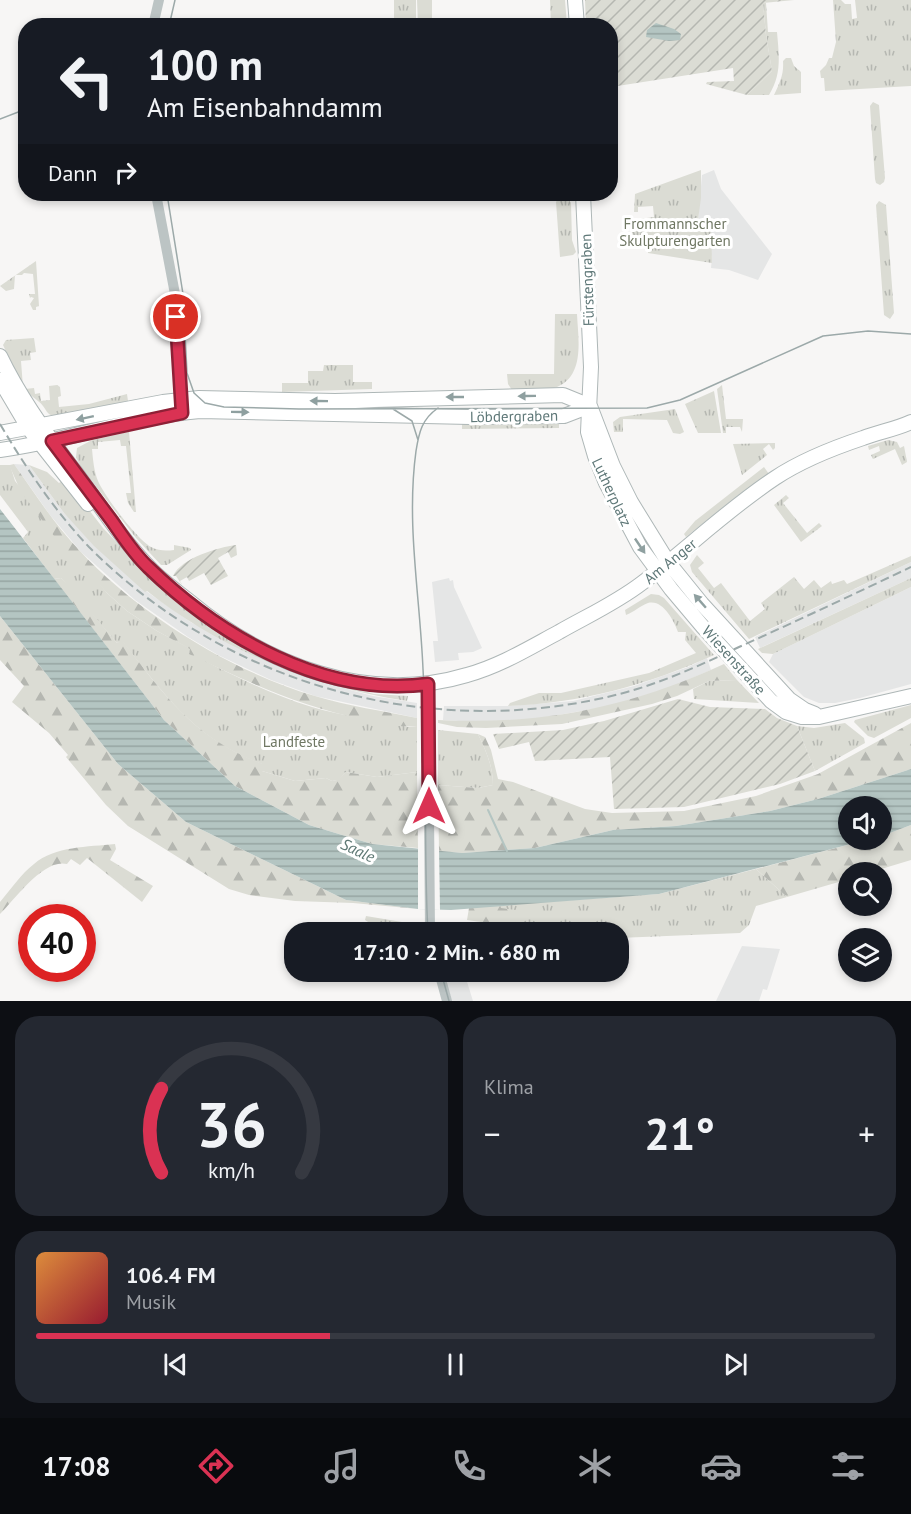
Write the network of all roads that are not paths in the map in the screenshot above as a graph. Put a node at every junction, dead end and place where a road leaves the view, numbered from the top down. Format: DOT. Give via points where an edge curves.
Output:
graph roads {
  1 [pos="159,0"];
  2 [pos="575,0"];
  3 [pos="155,18"];
  4 [pos="576,18"];
  5 [pos="157,201"];
  6 [pos="583,201"];
  7 [pos="0,356"];
  8 [pos="591,367"];
  9 [pos="0,380"];
  10 [pos="181,406"];
  11 [pos="590,406"];
  12 [pos="909,424"];
  13 [pos="35,427"];
  14 [pos="0,433"];
  15 [pos="46,442"];
  16 [pos="6,449"];
  17 [pos="56,464"];
  18 [pos="137,555"];
  19 [pos="663,567"];
  20 [pos="428,684"];
  21 [pos="911,696"];
  22 [pos="430,922"];
  23 [pos="442,982"];
  24 [pos="447,1001"];
  1 -- 3 [label="street"];
  2 -- 4 [label="main road"];
  5 -- 10 [label="street" via="175,294"];
  6 -- 8 [label="main road, Fürstengraben"];
  7 -- 13 [label="main road"];
  8 -- 11 [label="main road, Lutherplatz"];
  9 -- 13 [label="main road"];
  10 -- 11 [label="main road, Löbdergraben, one-way" via="216,411 470,417 559,416"];
  11 -- 10 [label="main road, Löbdergraben, one-way" via="563,395 335,401 220,397"];
  10 -- 13 [label="main road, one-way"];
  10 -- 15 [label="main road"];
  11 -- 19 [label="main road, Lutherplatz" via="588,432 600,470 630,530"];
  12 -- 19 [label="main road, Am Anger" via="844,444 785,472"];
  13 -- 14 [label="main road"];
  13 -- 15 [label="main road"];
  15 -- 16 [label="main road"];
  15 -- 17 [label="main road"];
  15 -- 18 [label="main road"];
  16 -- 17 [label="main road"];
  17 -- 18 [label="main road" via="110,531"];
  18 -- 20 [label="main road, Am Anger" via="218,626 259,650 350,681 380,686"];
  19 -- 20 [label="main road, Am Anger" via="610,604 522,652 466,675"];
  19 -- 21 [label="main road, Wiesenstraße" via="704,627 771,701 786,712 802,717 829,715"];
  20 -- 22 [label="street"];
  23 -- 24 [label="street"];
}
